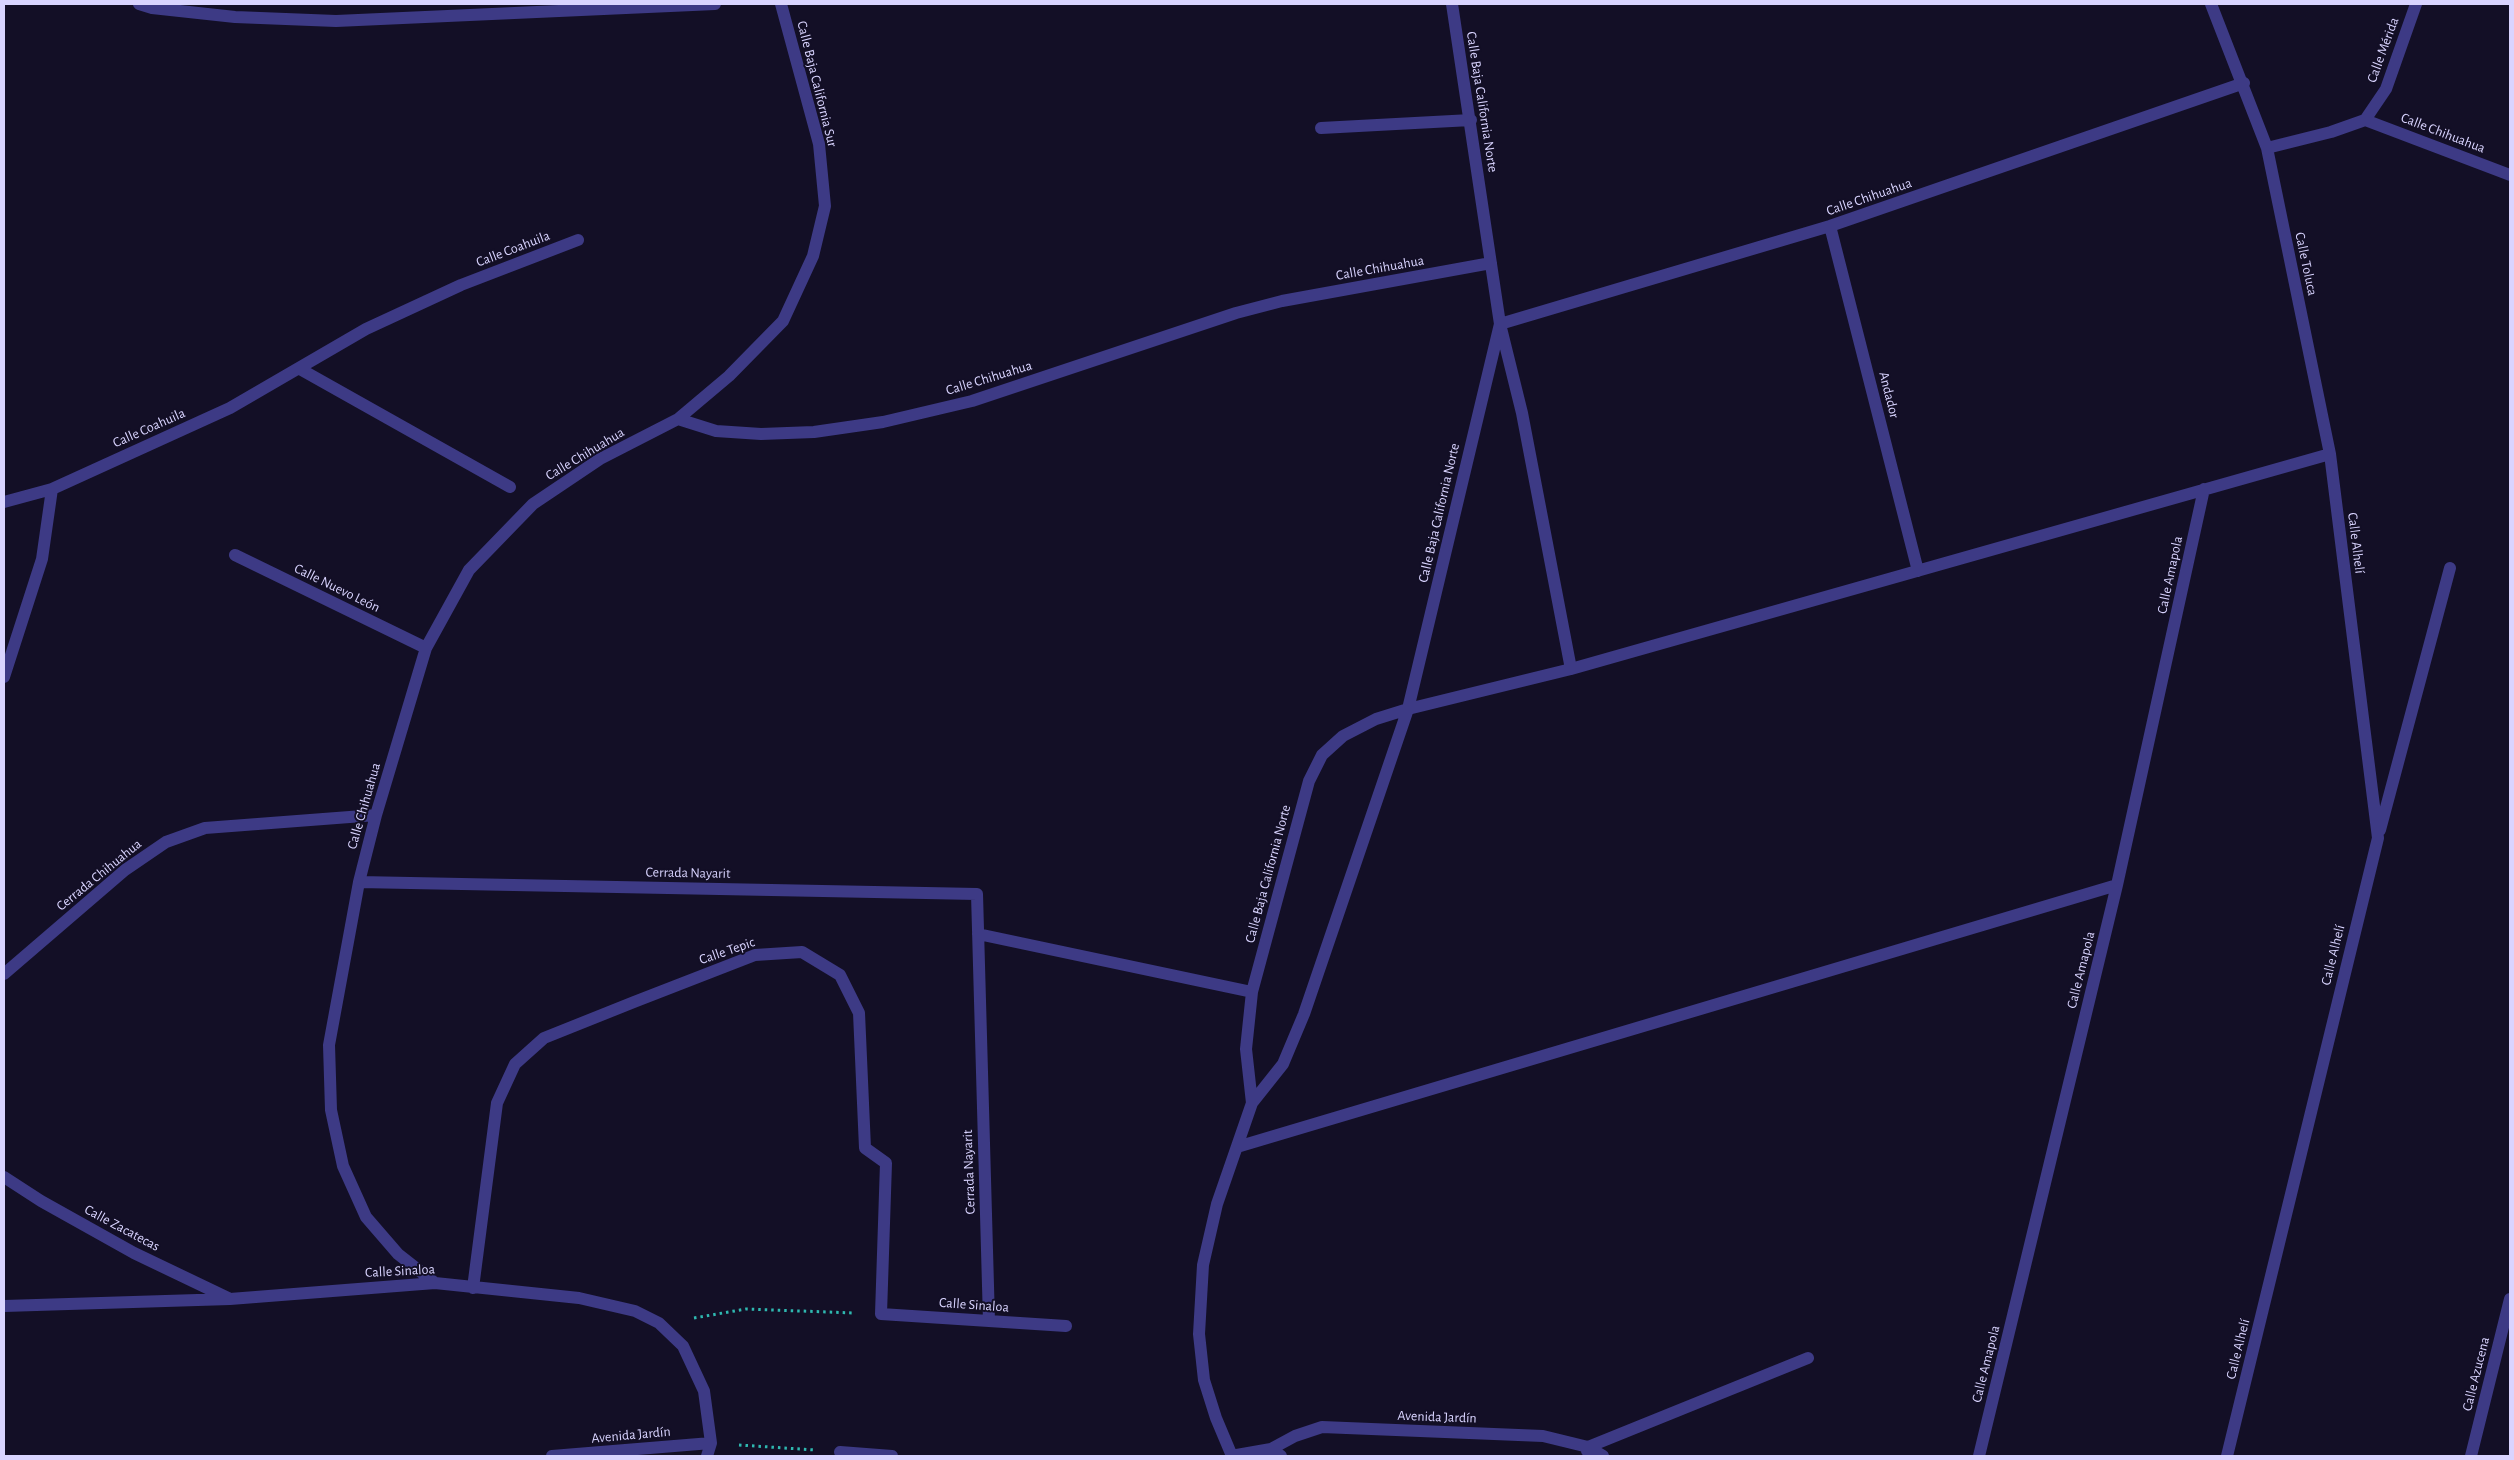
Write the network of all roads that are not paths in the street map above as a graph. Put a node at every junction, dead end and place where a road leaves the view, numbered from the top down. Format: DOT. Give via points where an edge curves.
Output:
graph roads {
  1 [pos="140,4"];
  2 [pos="715,4"];
  3 [pos="781,4"];
  4 [pos="1452,4"];
  5 [pos="2211,4"];
  6 [pos="2416,4"];
  7 [pos="2244,83"];
  8 [pos="1471,120"];
  9 [pos="2365,120"];
  10 [pos="1321,128"];
  11 [pos="2267,148"];
  12 [pos="2510,175"];
  13 [pos="1830,226"];
  14 [pos="578,240"];
  15 [pos="1491,262"];
  16 [pos="1500,324"];
  17 [pos="300,369"];
  18 [pos="678,419"];
  19 [pos="2330,454"];
  20 [pos="510,487"];
  21 [pos="52,489"];
  22 [pos="2204,489"];
  23 [pos="4,502"];
  24 [pos="235,555"];
  25 [pos="2450,568"];
  26 [pos="1918,570"];
  27 [pos="426,648"];
  28 [pos="1571,668"];
  29 [pos="4,677"];
  30 [pos="1408,709"];
  31 [pos="376,815"];
  32 [pos="2378,838"];
  33 [pos="359,882"];
  34 [pos="2117,885"];
  35 [pos="978,934"];
  36 [pos="4,974"];
  37 [pos="1252,992"];
  38 [pos="1252,1103"];
  39 [pos="1237,1147"];
  40 [pos="4,1177"];
  41 [pos="436,1283"];
  42 [pos="473,1288"];
  43 [pos="230,1299"];
  44 [pos="2510,1299"];
  45 [pos="4,1306"];
  46 [pos="881,1314"];
  47 [pos="989,1321"];
  48 [pos="1066,1326"];
  49 [pos="1808,1358"];
  50 [pos="712,1443"];
  51 [pos="840,1452"];
  52 [pos="1587,1452"];
  53 [pos="1276,1453"];
  54 [pos="552,1456"];
  55 [pos="707,1456"];
  56 [pos="892,1456"];
  57 [pos="1232,1456"];
  58 [pos="1603,1456"];
  59 [pos="1979,1456"];
  60 [pos="2227,1456"];
  61 [pos="2472,1456"];
  1 -- 2 [label="street" via="235,17 336,21"];
  3 -- 18 [label="street, Calle Baja California Sur" via="819,144 824,206 813,256 783,321 729,376"];
  4 -- 8 [label="street, Calle Baja California Norte"];
  5 -- 7 [label="street, Calle Toluca"];
  6 -- 9 [label="street, Calle Mérida" via="2386,89"];
  7 -- 11 [label="street, Calle Toluca"];
  7 -- 13 [label="street, Calle Chihuahua"];
  8 -- 10 [label="street"];
  8 -- 15 [label="street, Calle Baja California Norte"];
  9 -- 11 [label="street"];
  9 -- 12 [label="street, Calle Chihuahua"];
  11 -- 19 [label="street, Calle Toluca"];
  13 -- 16 [label="street, Calle Chihuahua"];
  13 -- 26 [label="street, Andador"];
  14 -- 17 [label="street, Calle Coahuila" via="462,285 366,329"];
  15 -- 16 [label="street, Calle Baja California Norte"];
  15 -- 18 [label="street, Calle Chihuahua" via="1282,301 1226,316 972,401 882,422 814,432 761,434 716,431"];
  16 -- 28 [label="street, Calle Baja California Norte" via="1522,413"];
  16 -- 30 [label="street, Calle Baja California Norte"];
  17 -- 20 [label="street"];
  17 -- 21 [label="street, Calle Coahuila" via="230,408"];
  18 -- 27 [label="street, Calle Chihuahua" via="600,459 533,504 469,570"];
  19 -- 22 [label="street"];
  19 -- 32 [label="street, Calle Alhelí"];
  21 -- 23 [label="street, Calle Coahuila"];
  21 -- 29 [label="street" via="42,559"];
  22 -- 26 [label="street"];
  22 -- 34 [label="street, Calle Amapola"];
  24 -- 27 [label="street, Calle Nuevo León"];
  25 -- 32 [label="street"];
  26 -- 28 [label="street"];
  27 -- 31 [label="street, Calle Chihuahua"];
  28 -- 30 [label="street"];
  30 -- 37 [label="street, Calle Baja California Norte" via="1376,719 1343,736 1322,755 1309,781"];
  30 -- 38 [label="street, Calle Baja California Norte" via="1304,1014 1283,1064"];
  31 -- 33 [label="street, Calle Chihuahua"];
  31 -- 36 [label="street, Cerrada Chihuahua" via="205,828 166,842 124,870"];
  32 -- 60 [label="street, Calle Alhelí"];
  33 -- 35 [label="street, Cerrada Nayarit" via="978,894"];
  33 -- 41 [label="street, Calle Chihuahua" via="329,1046 331,1110 343,1166 366,1217 398,1254"];
  34 -- 39 [label="street"];
  34 -- 59 [label="street, Calle Amapola"];
  35 -- 37 [label="street"];
  35 -- 47 [label="street, Cerrada Nayarit"];
  37 -- 38 [label="street, Calle Baja California Norte" via="1246,1048"];
  38 -- 39 [label="street, Calle Baja California Norte"];
  39 -- 57 [label="street, Calle Baja California Norte" via="1217,1204 1203,1265 1200,1334 1204,1380"];
  40 -- 43 [label="street, Calle Zacatecas" via="134,1253"];
  41 -- 42 [label="street, Calle Sinaloa"];
  41 -- 43 [label="street, Calle Sinaloa"];
  42 -- 46 [label="street, Calle Tepic" via="497,1104 515,1064 544,1038 756,955 802,952 840,975 859,1013 865,1148 886,1163"];
  42 -- 50 [label="street, Calle Sinaloa" via="579,1298 635,1312 659,1324 683,1346 704,1390"];
  43 -- 45 [label="street, Calle Sinaloa"];
  44 -- 61 [label="street, Calle Azucena"];
  46 -- 47 [label="street, Calle Sinaloa"];
  47 -- 48 [label="street, Calle Sinaloa"];
  49 -- 52 [label="street"];
  50 -- 54 [label="street, Avenida Jardín"];
  50 -- 55 [label="street"];
  51 -- 56 [label="street"];
  52 -- 53 [label="street, Avenida Jardín" via="1543,1436 1322,1428 1295,1436"];
  52 -- 58 [label="street, Avenida Jardín"];
  53 -- 57 [label="street, Avenida Jardín"];
}
